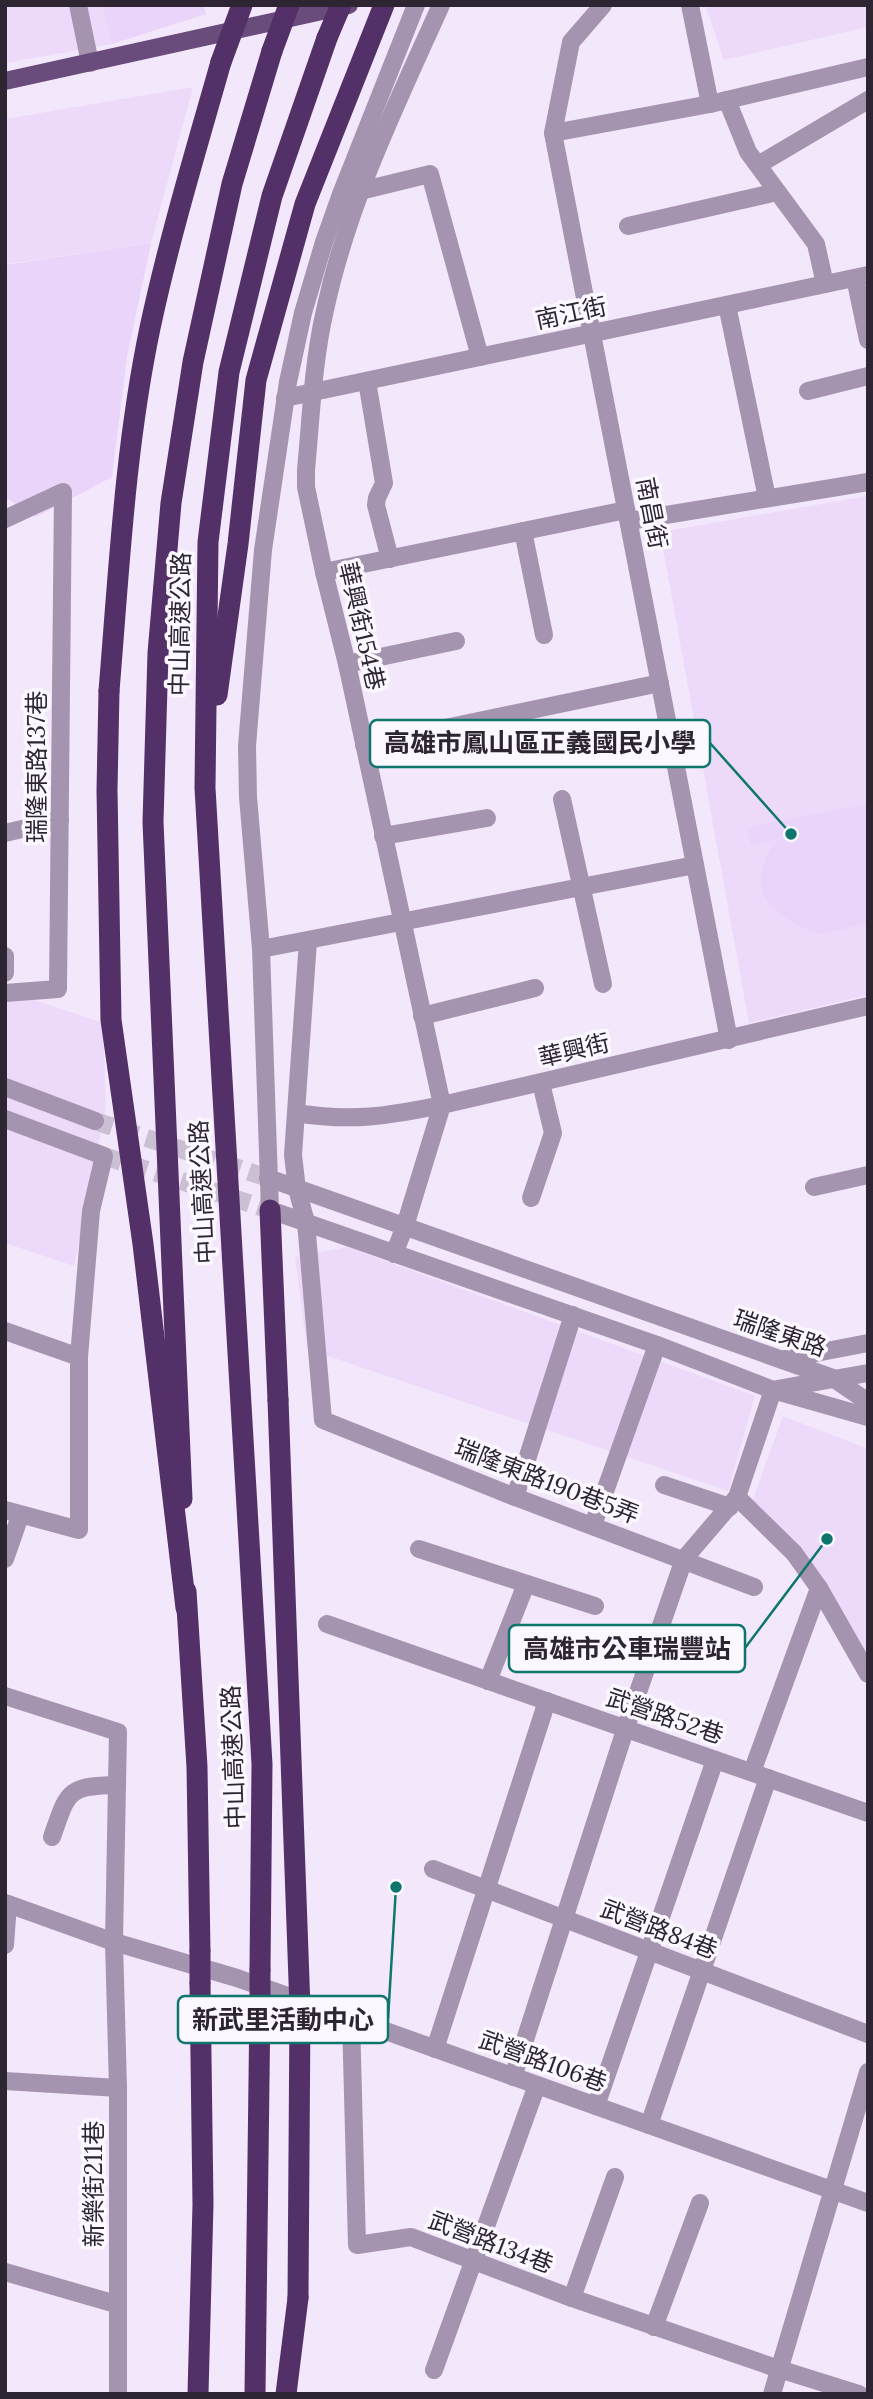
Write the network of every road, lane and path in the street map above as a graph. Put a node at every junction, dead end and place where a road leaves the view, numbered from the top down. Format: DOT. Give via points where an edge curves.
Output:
graph roads {
  1 [pos="78,5"];
  2 [pos="242,5"];
  3 [pos="289,5"];
  4 [pos="341,5"];
  5 [pos="348,5"];
  6 [pos="384,5"];
  7 [pos="416,5"];
  8 [pos="441,5"];
  9 [pos="603,5"];
  10 [pos="690,5"];
  11 [pos="90,62"];
  12 [pos="868,67"];
  13 [pos="5,81"];
  14 [pos="868,100"];
  15 [pos="719,102"];
  16 [pos="554,133"];
  17 [pos="758,165"];
  18 [pos="360,192"];
  19 [pos="777,192"];
  20 [pos="341,194"];
  21 [pos="628,226"];
  22 [pos="862,277"];
  23 [pos="825,284"];
  24 [pos="727,305"];
  25 [pos="592,334"];
  26 [pos="868,340"];
  27 [pos="481,357"];
  28 [pos="868,376"];
  29 [pos="367,381"];
  30 [pos="808,391"];
  31 [pos="313,392"];
  32 [pos="285,398"];
  33 [pos="868,482"];
  34 [pos="767,498"];
  35 [pos="627,515"];
  36 [pos="5,519"];
  37 [pos="523,531"];
  38 [pos="390,559"];
  39 [pos="324,572"];
  40 [pos="544,635"];
  41 [pos="456,641"];
  42 [pos="347,664"];
  43 [pos="660,682"];
  44 [pos="364,745"];
  45 [pos="205,788"];
  46 [pos="562,799"];
  47 [pos="487,818"];
  48 [pos="60,820"];
  49 [pos="5,833"];
  50 [pos="383,836"];
  51 [pos="695,865"];
  52 [pos="580,888"];
  53 [pos="401,923"];
  54 [pos="308,940"];
  55 [pos="261,949"];
  56 [pos="5,956"];
  57 [pos="5,973"];
  58 [pos="603,984"];
  59 [pos="535,988"];
  60 [pos="5,993"];
  61 [pos="868,1006"];
  62 [pos="422,1016"];
  63 [pos="729,1040"];
  64 [pos="541,1083"];
  65 [pos="5,1087"];
  66 [pos="442,1105"];
  67 [pos="296,1113"];
  68 [pos="5,1119"];
  69 [pos="94,1121"];
  70 [pos="868,1175"];
  71 [pos="268,1178"];
  72 [pos="814,1187"];
  73 [pos="297,1189"];
  74 [pos="531,1198"];
  75 [pos="270,1210"];
  76 [pos="306,1222"];
  77 [pos="405,1226"];
  78 [pos="394,1254"];
  79 [pos="573,1315"];
  80 [pos="5,1331"];
  81 [pos="868,1343"];
  82 [pos="657,1345"];
  83 [pos="843,1349"];
  84 [pos="79,1357"];
  85 [pos="782,1359"];
  86 [pos="868,1373"];
  87 [pos="833,1378"];
  88 [pos="774,1390"];
  89 [pos="868,1402"];
  90 [pos="824,1404"];
  91 [pos="868,1417"];
  92 [pos="664,1485"];
  93 [pos="515,1497"];
  94 [pos="733,1502"];
  95 [pos="13,1513"];
  96 [pos="593,1525"];
  97 [pos="419,1549"];
  98 [pos="5,1559"];
  99 [pos="684,1559"];
  100 [pos="526,1584"];
  101 [pos="754,1587"];
  102 [pos="819,1588"];
  103 [pos="595,1605"];
  104 [pos="186,1608"];
  105 [pos="327,1624"];
  106 [pos="868,1674"];
  107 [pos="488,1681"];
  108 [pos="5,1696"];
  109 [pos="547,1701"];
  110 [pos="626,1727"];
  111 [pos="715,1760"];
  112 [pos="760,1775"];
  113 [pos="117,1785"];
  114 [pos="868,1813"];
  115 [pos="52,1837"];
  116 [pos="433,1869"];
  117 [pos="487,1890"];
  118 [pos="7,1904"];
  119 [pos="563,1919"];
  120 [pos="114,1942"];
  121 [pos="5,1945"];
  122 [pos="649,1951"];
  123 [pos="701,1971"];
  124 [pos="351,2019"];
  125 [pos="868,2034"];
  126 [pos="435,2049"];
  127 [pos="868,2073"];
  128 [pos="513,2077"];
  129 [pos="5,2081"];
  130 [pos="537,2085"];
  131 [pos="118,2088"];
  132 [pos="596,2106"];
  133 [pos="649,2125"];
  134 [pos="615,2177"];
  135 [pos="833,2190"];
  136 [pos="700,2203"];
  137 [pos="868,2203"];
  138 [pos="473,2262"];
  139 [pos="5,2272"];
  140 [pos="572,2298"];
  141 [pos="116,2304"];
  142 [pos="654,2327"];
  143 [pos="779,2369"];
  144 [pos="434,2370"];
  145 [pos="118,2394"];
  146 [pos="198,2394"];
  147 [pos="255,2394"];
  148 [pos="286,2394"];
  149 [pos="772,2394"];
  150 [pos="859,2394"];
  1 -- 11 [label="street"];
  2 -- 104 [label="highway, bridge" via="221,62 150,329 128,475 108,691 111,1020 145,1257"];
  3 -- 104 [label="highway, 中山高速公路, bridge" via="232,184 193,362 171,503 158,653 153,822"];
  4 -- 45 [label="highway, 中山高速公路, bridge" via="272,196 229,372 208,542"];
  5 -- 11 [label="main road"];
  6 -- 45 [label="highway" via="305,204 256,380"];
  7 -- 20 [label="street"];
  8 -- 18 [label="street, 華興街154巷"];
  9 -- 16 [label="street, 南昌街" via="571,42"];
  10 -- 15 [label="street"];
  11 -- 13 [label="main road"];
  12 -- 15 [label="street"];
  14 -- 17 [label="street"];
  15 -- 16 [label="street"];
  15 -- 17 [label="street"];
  16 -- 25 [label="street, 南昌街"];
  17 -- 19 [label="street"];
  18 -- 20 [label="street"];
  18 -- 27 [label="street" via="430,174"];
  18 -- 31 [label="street, 華興街154巷" via="325,309"];
  19 -- 21 [label="street"];
  19 -- 23 [label="street" via="816,244"];
  20 -- 32 [label="street" via="303,313"];
  22 -- 23 [label="street, 南江街"];
  22 -- 26 [label="street"];
  23 -- 24 [label="street, 南江街"];
  24 -- 25 [label="street, 南江街"];
  24 -- 34 [label="street"];
  25 -- 27 [label="street, 南江街"];
  25 -- 35 [label="street, 南昌街"];
  27 -- 29 [label="street, 南江街"];
  28 -- 30 [label="street"];
  29 -- 31 [label="street, 南江街"];
  29 -- 38 [label="street" via="384,483 376,505"];
  31 -- 32 [label="street, 南江街"];
  31 -- 39 [label="street, 華興街154巷" via="306,487"];
  32 -- 55 [label="street" via="262,550 247,746"];
  33 -- 34 [label="street"];
  34 -- 35 [label="street"];
  35 -- 37 [label="street"];
  35 -- 43 [label="street, 南昌街"];
  36 -- 48 [label="street, 瑞隆東路137巷" via="63,492"];
  37 -- 38 [label="street"];
  37 -- 40 [label="street"];
  38 -- 39 [label="street"];
  39 -- 42 [label="street, 華興街154巷"];
  41 -- 42 [label="street"];
  42 -- 44 [label="street, 華興街154巷"];
  43 -- 44 [label="street"];
  43 -- 51 [label="street, 南昌街"];
  44 -- 50 [label="street, 華興街154巷"];
  45 -- 147 [label="highway, 中山高速公路, bridge" via="262,1764"];
  46 -- 52 [label="street"];
  47 -- 50 [label="street"];
  48 -- 49 [label="street"];
  48 -- 60 [label="street, 瑞隆東路137巷" via="58,989"];
  50 -- 53 [label="street, 華興街154巷"];
  51 -- 52 [label="street"];
  51 -- 63 [label="street, 南昌街"];
  52 -- 53 [label="street"];
  52 -- 58 [label="street"];
  53 -- 54 [label="street"];
  53 -- 62 [label="street, 華興街154巷"];
  54 -- 55 [label="street"];
  54 -- 67 [label="street"];
  55 -- 71 [label="street"];
  56 -- 57 [label="street"];
  59 -- 62 [label="street"];
  61 -- 63 [label="street, 華興街"];
  62 -- 66 [label="street, 華興街154巷"];
  63 -- 64 [label="street, 華興街"];
  64 -- 66 [label="street, 華興街"];
  64 -- 74 [label="street" via="553,1133"];
  65 -- 69 [label="street"];
  66 -- 67 [label="street, 華興街" via="369,1118 332,1119"];
  66 -- 77 [label="street"];
  67 -- 73 [label="street" via="293,1155"];
  68 -- 84 [label="street" via="104,1156 91,1211"];
  70 -- 72 [label="street"];
  71 -- 73 [label="street, 瑞隆東路"];
  71 -- 75 [label="street"];
  73 -- 76 [label="street"];
  73 -- 77 [label="street, 瑞隆東路"];
  75 -- 76 [label="street"];
  75 -- 148 [label="highway, bridge" via="300,2008 298,2298"];
  76 -- 78 [label="street"];
  76 -- 93 [label="street, 瑞隆東路190巷5弄" via="323,1420"];
  77 -- 78 [label="street"];
  77 -- 85 [label="street, 瑞隆東路"];
  78 -- 79 [label="street"];
  79 -- 82 [label="street"];
  79 -- 93 [label="street"];
  80 -- 84 [label="street"];
  81 -- 83 [label="street"];
  82 -- 88 [label="street"];
  82 -- 96 [label="street"];
  83 -- 85 [label="street"];
  83 -- 87 [label="street"];
  84 -- 95 [label="street" via="79,1530"];
  85 -- 87 [label="street, 瑞隆東路"];
  86 -- 87 [label="street"];
  87 -- 88 [label="street, 瑞隆東路"];
  87 -- 89 [label="street"];
  87 -- 90 [label="street"];
  88 -- 90 [label="street"];
  88 -- 94 [label="street"];
  90 -- 91 [label="street"];
  92 -- 94 [label="street"];
  93 -- 96 [label="street, 瑞隆東路190巷5弄"];
  94 -- 99 [label="street"];
  94 -- 102 [label="street" via="794,1553"];
  95 -- 98 [label="street"];
  96 -- 99 [label="street, 瑞隆東路190巷5弄"];
  97 -- 100 [label="street"];
  99 -- 101 [label="street, 瑞隆東路190巷5弄"];
  99 -- 110 [label="street"];
  100 -- 103 [label="street"];
  100 -- 107 [label="street"];
  102 -- 106 [label="street"];
  102 -- 112 [label="street"];
  104 -- 146 [label="highway, 中山高速公路, bridge" via="197,1767 200,1951 203,2204"];
  105 -- 107 [label="street, 武營路52巷"];
  107 -- 109 [label="street, 武營路52巷"];
  108 -- 113 [label="street" via="118,1732"];
  109 -- 110 [label="street, 武營路52巷"];
  109 -- 117 [label="street"];
  110 -- 111 [label="street, 武營路52巷"];
  110 -- 119 [label="street"];
  111 -- 112 [label="street, 武營路52巷"];
  111 -- 122 [label="street"];
  112 -- 114 [label="street, 武營路52巷"];
  112 -- 123 [label="street"];
  113 -- 115 [label="street" via="77,1789 65,1800"];
  113 -- 120 [label="street"];
  116 -- 117 [label="street, 武營路84巷"];
  117 -- 119 [label="street, 武營路84巷"];
  117 -- 126 [label="street"];
  118 -- 120 [label="street, 武營路106巷"];
  118 -- 121 [label="street"];
  119 -- 122 [label="street, 武營路84巷"];
  119 -- 128 [label="street"];
  120 -- 124 [label="street, 武營路106巷" via="237,1978"];
  120 -- 131 [label="street"];
  122 -- 123 [label="street, 武營路84巷"];
  122 -- 132 [label="street"];
  123 -- 125 [label="street, 武營路84巷"];
  123 -- 133 [label="street"];
  124 -- 126 [label="street, 武營路106巷"];
  124 -- 138 [label="street, 武營路134巷" via="357,2245 411,2236"];
  126 -- 128 [label="street, 武營路106巷"];
  127 -- 135 [label="street"];
  128 -- 130 [label="street, 武營路106巷"];
  129 -- 131 [label="street, 新樂街211巷"];
  130 -- 132 [label="street, 武營路106巷"];
  130 -- 138 [label="street"];
  131 -- 141 [label="street, 新樂街211巷"];
  132 -- 133 [label="street, 武營路106巷"];
  133 -- 135 [label="street, 武營路106巷"];
  134 -- 140 [label="street"];
  135 -- 137 [label="street, 武營路106巷"];
  135 -- 143 [label="street"];
  136 -- 142 [label="street"];
  138 -- 140 [label="street, 武營路134巷"];
  138 -- 144 [label="street"];
  139 -- 141 [label="street"];
  140 -- 142 [label="street, 武營路134巷"];
  141 -- 145 [label="street, 新樂街211巷"];
  142 -- 143 [label="street, 武營路134巷"];
  143 -- 149 [label="street"];
  143 -- 150 [label="street, 武營路134巷"];
}
